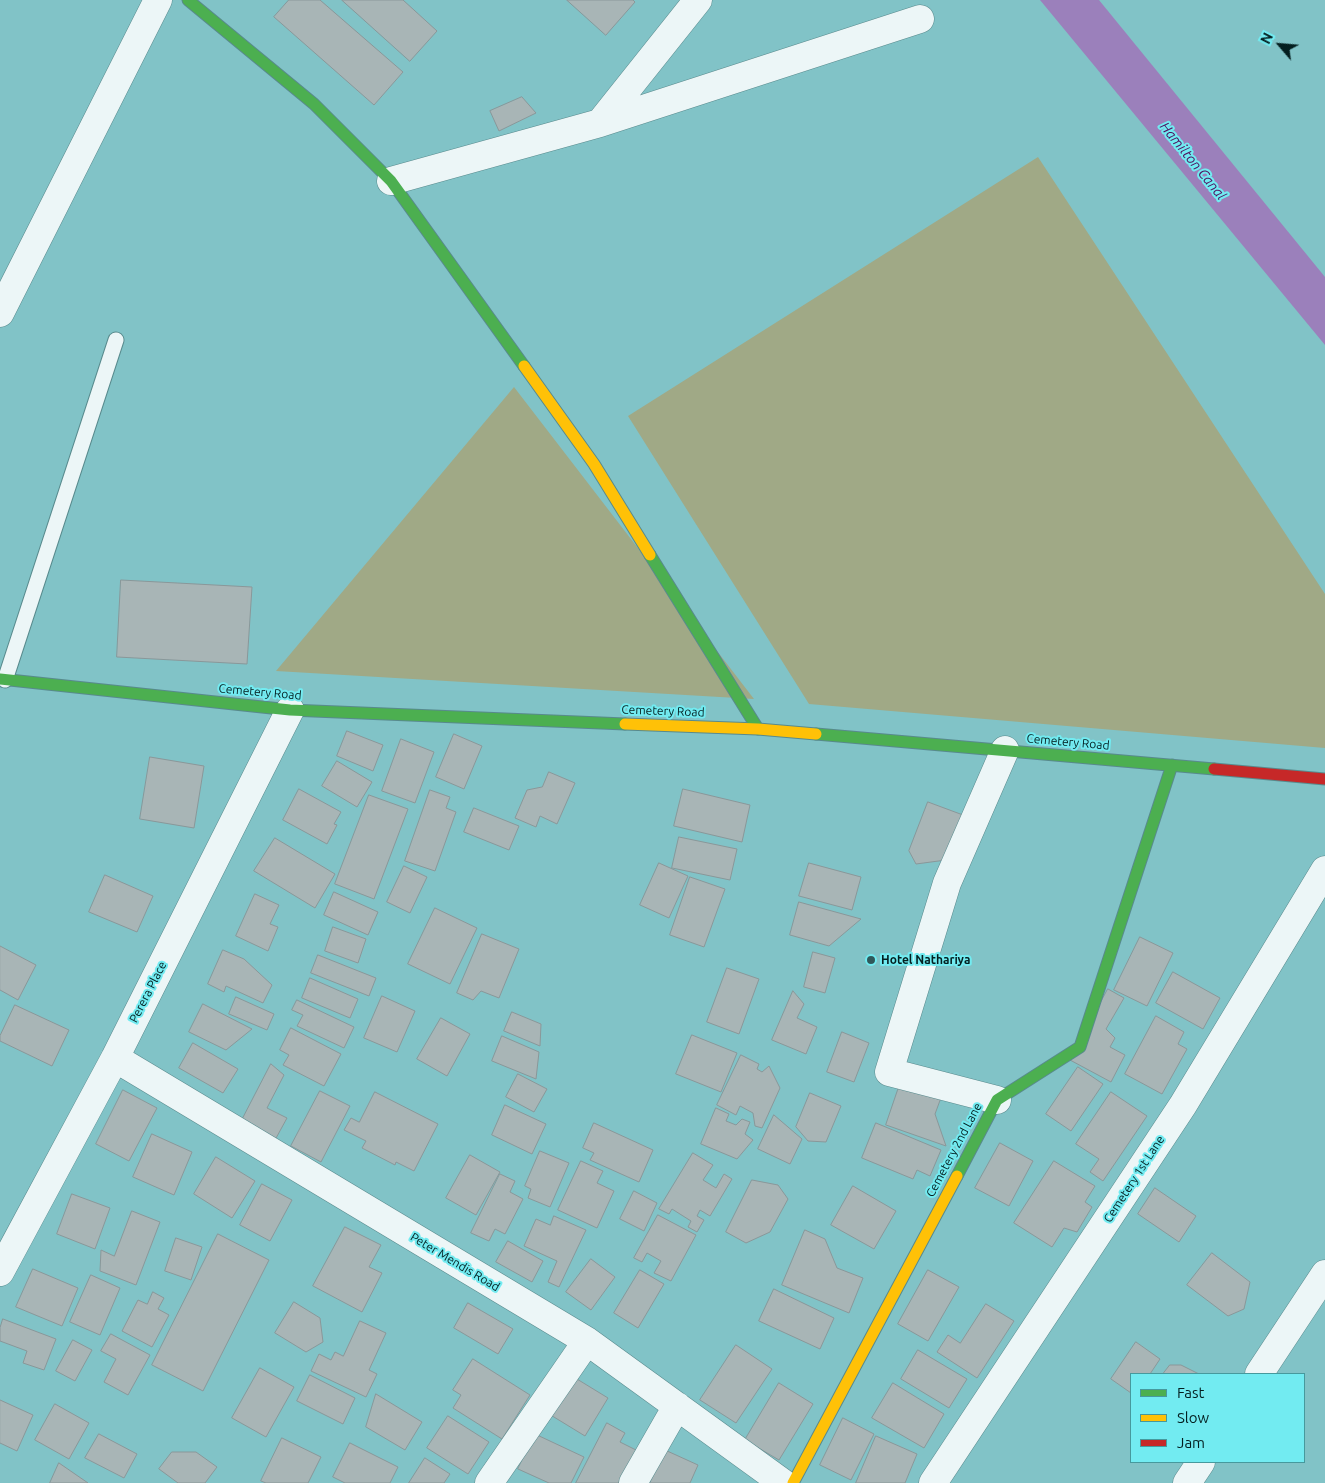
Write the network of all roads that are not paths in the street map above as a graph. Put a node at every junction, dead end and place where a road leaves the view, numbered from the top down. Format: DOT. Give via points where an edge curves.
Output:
graph roads {
  1 [pos="158,0"];
  2 [pos="188,0"];
  3 [pos="698,0"];
  4 [pos="920,19"];
  5 [pos="600,123"];
  6 [pos="391,180"];
  7 [pos="0,312"];
  8 [pos="116,340"];
  9 [pos="3,680"];
  10 [pos="290,710"];
  11 [pos="758,729"];
  12 [pos="1005,750"];
  13 [pos="1172,765"];
  14 [pos="1325,779"];
  15 [pos="1325,870"];
  16 [pos="115,1058"];
  17 [pos="997,1100"];
  18 [pos="0,1272"];
  19 [pos="1325,1274"];
  20 [pos="587,1340"];
  21 [pos="1260,1373"];
  22 [pos="677,1406"];
  23 [pos="1200,1463"];
  24 [pos="489,1483"];
  25 [pos="633,1483"];
  26 [pos="784,1483"];
  27 [pos="793,1483"];
  28 [pos="934,1483"];
  29 [pos="1187,1483"];
  1 -- 7 [label="street"];
  2 -- 6 [label="street" via="314,104"];
  3 -- 5 [label="street"];
  4 -- 5 [label="street"];
  5 -- 6 [label="street"];
  6 -- 11 [label="street" via="594,464"];
  8 -- 9 [label="lane"];
  9 -- 10 [label="street, Cemetery Road"];
  10 -- 11 [label="street, Cemetery Road"];
  10 -- 16 [label="street, Perera Place"];
  11 -- 12 [label="street, Cemetery Road"];
  12 -- 13 [label="street, Cemetery Road"];
  12 -- 17 [label="street" via="947,883 889,1072"];
  13 -- 14 [label="street, Cemetery Road"];
  13 -- 17 [label="street, Cemetery 2nd Lane" via="1080,1047"];
  15 -- 28 [label="street, Cemetery 1st Lane" via="1183,1105"];
  16 -- 18 [label="street, Perera Place"];
  16 -- 20 [label="street, Peter Mendis Road"];
  17 -- 27 [label="street, Cemetery 2nd Lane"];
  19 -- 21 [label="street"];
  20 -- 22 [label="street, Peter Mendis Road"];
  20 -- 24 [label="street"];
  22 -- 25 [label="street"];
  22 -- 26 [label="street, Peter Mendis Road"];
  23 -- 29 [label="street"];
}
